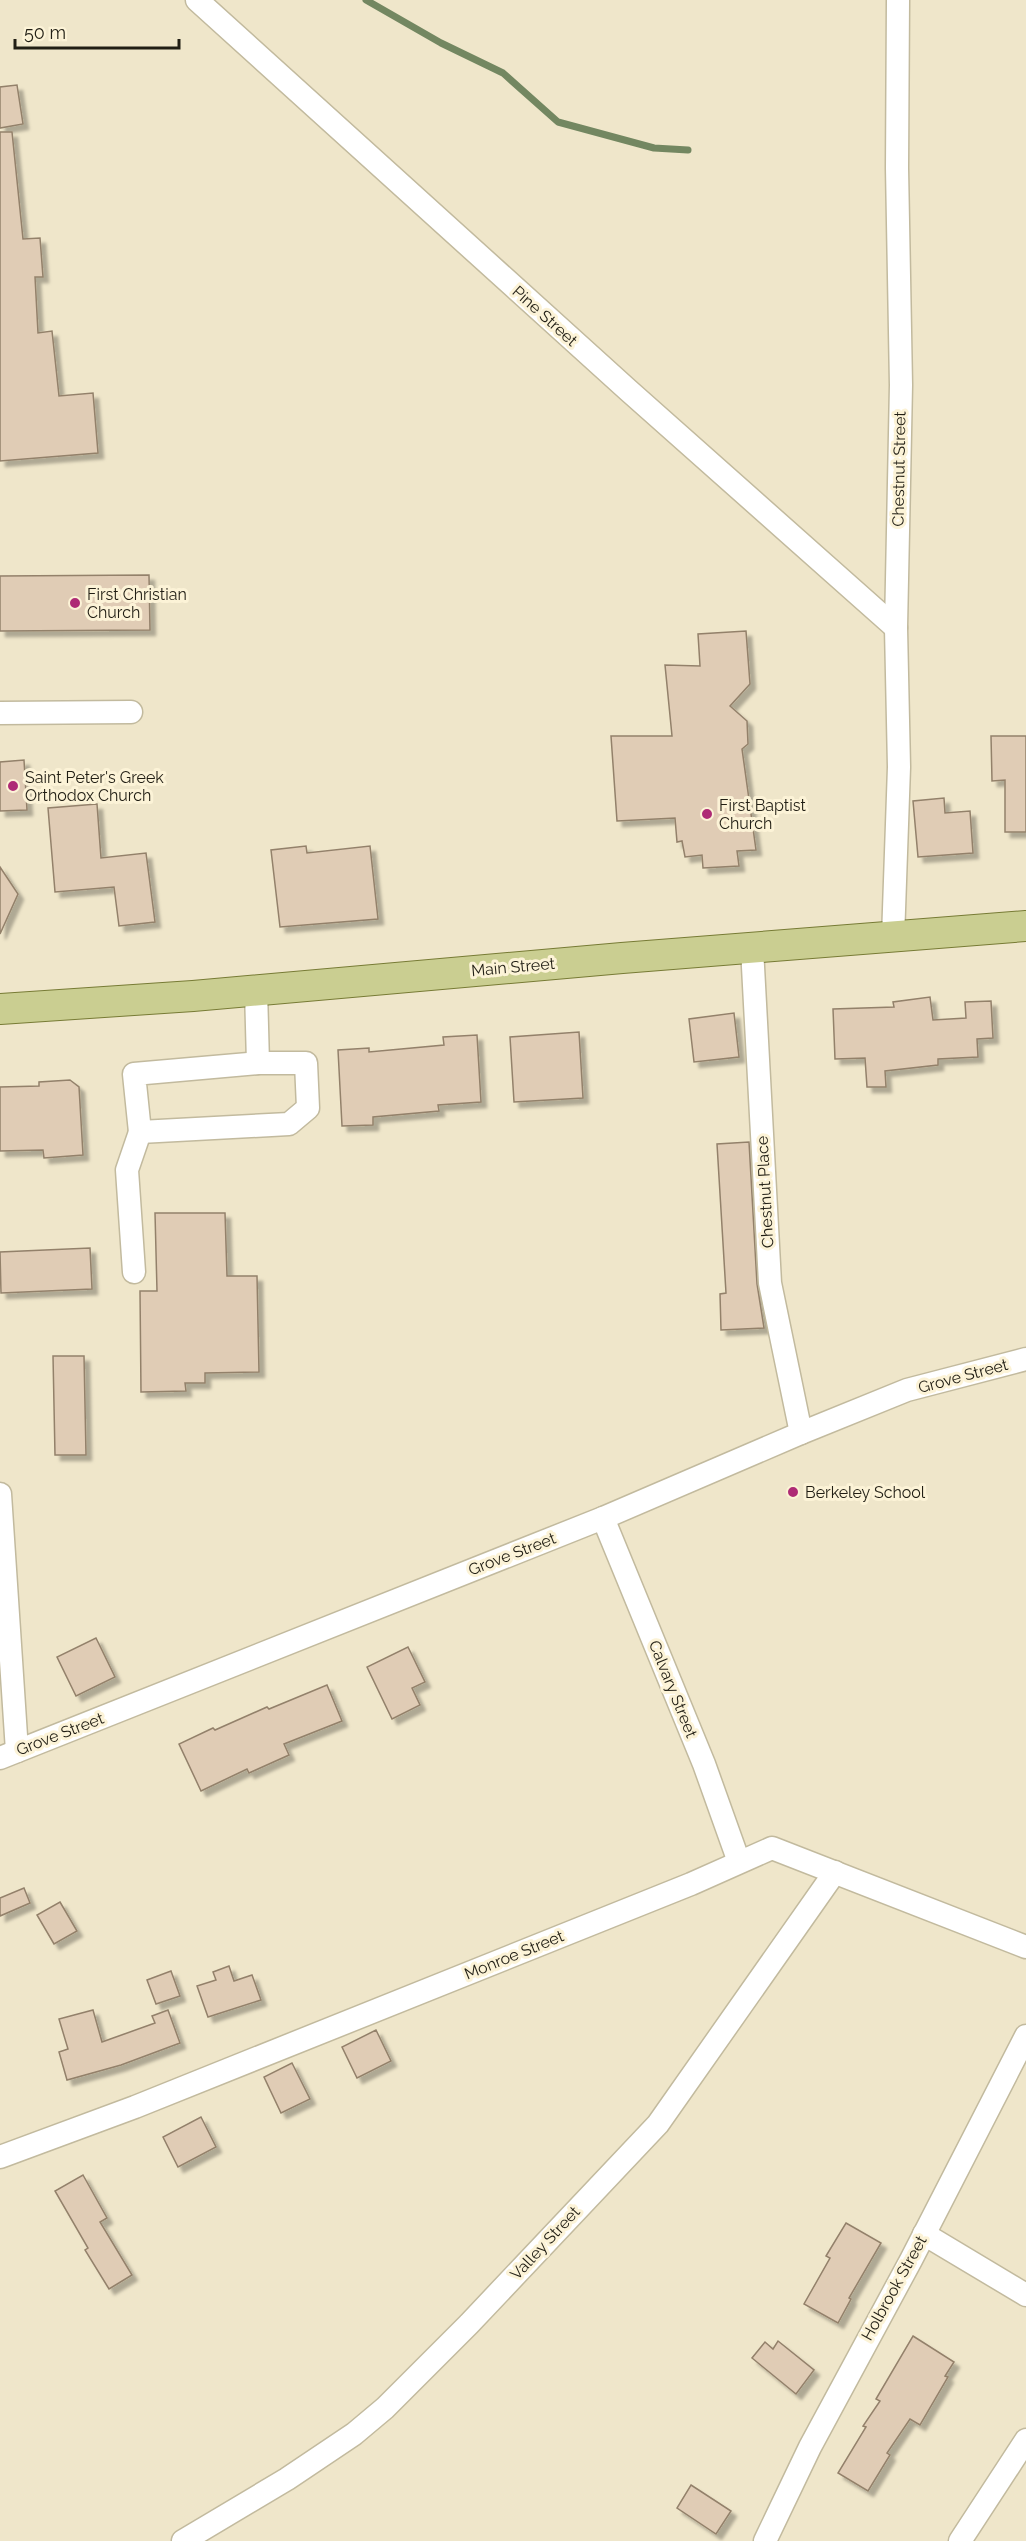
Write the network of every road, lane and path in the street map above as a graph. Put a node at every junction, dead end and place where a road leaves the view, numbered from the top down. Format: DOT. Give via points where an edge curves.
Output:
graph roads {
  1 [pos="197,0"];
  2 [pos="898,0"];
  3 [pos="896,628"];
  4 [pos="131,712"];
  5 [pos="0,713"];
  6 [pos="1026,926"];
  7 [pos="893,938"];
  8 [pos="752,948"];
  9 [pos="256,990"];
  10 [pos="0,1009"];
  11 [pos="258,1063"];
  12 [pos="140,1132"];
  13 [pos="134,1272"];
  14 [pos="1026,1359"];
  15 [pos="801,1433"];
  16 [pos="0,1494"];
  17 [pos="603,1518"];
  18 [pos="9,1755"];
  19 [pos="739,1862"];
  20 [pos="835,1872"];
  21 [pos="1026,1947"];
  22 [pos="1026,2036"];
  23 [pos="0,2157"];
  24 [pos="924,2234"];
  25 [pos="1026,2295"];
  26 [pos="1026,2439"];
  27 [pos="183,2541"];
  28 [pos="765,2541"];
  29 [pos="960,2541"];
  1 -- 3 [label="street, Pine Street"];
  2 -- 3 [label="street, Chestnut Street" via="901,385"];
  3 -- 7 [label="street, Chestnut Street" via="899,767"];
  4 -- 5 [label="street"];
  6 -- 7 [label="main road, Main Street"];
  7 -- 8 [label="main road, Main Street"];
  8 -- 9 [label="main road, Main Street"];
  8 -- 15 [label="street, Chestnut Place" via="770,1283"];
  9 -- 10 [label="main road, Main Street"];
  9 -- 11 [label="street"];
  11 -- 12 [label="street" via="134,1074"];
  11 -- 12 [label="street" via="306,1063 308,1108 289,1124"];
  12 -- 13 [label="street" via="128,1170"];
  14 -- 15 [label="street, Grove Street" via="907,1390"];
  15 -- 17 [label="street, Grove Street"];
  16 -- 18 [label="street"];
  17 -- 18 [label="street, Grove Street"];
  17 -- 19 [label="street, Calvary Street" via="704,1764"];
  19 -- 20 [label="street, Monroe Street" via="772,1848"];
  19 -- 23 [label="street, Monroe Street" via="158,2098"];
  20 -- 21 [label="street, Monroe Street"];
  20 -- 27 [label="street, Valley Street" via="658,2124 469,2324 385,2409 354,2434"];
  22 -- 24 [label="street, Holbrook Street"];
  24 -- 25 [label="street"];
  24 -- 28 [label="street, Holbrook Street" via="810,2447"];
  26 -- 29 [label="street"];
}
